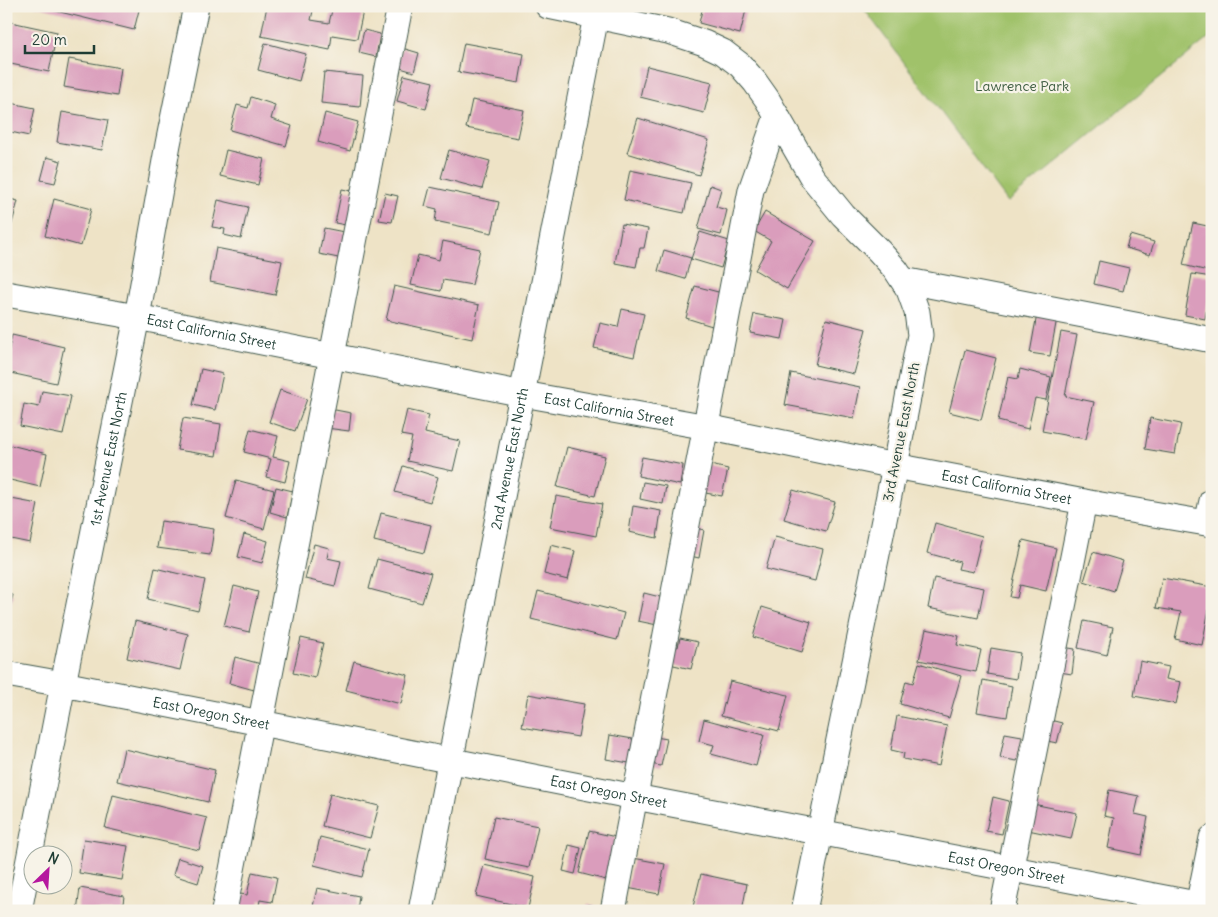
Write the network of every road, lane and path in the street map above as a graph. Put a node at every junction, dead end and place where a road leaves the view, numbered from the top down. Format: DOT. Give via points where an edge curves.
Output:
graph roads {
  1 [pos="196,6"];
  2 [pos="400,6"];
  3 [pos="548,6"];
  4 [pos="598,11"];
  5 [pos="777,116"];
  6 [pos="903,280"];
  7 [pos="6,294"];
  8 [pos="137,317"];
  9 [pos="1212,340"];
  10 [pos="332,356"];
  11 [pos="523,394"];
  12 [pos="707,427"];
  13 [pos="895,466"];
  14 [pos="1084,502"];
  15 [pos="1210,516"];
  16 [pos="6,674"];
  17 [pos="63,684"];
  18 [pos="262,723"];
  19 [pos="450,760"];
  20 [pos="635,797"];
  21 [pos="820,832"];
  22 [pos="1212,838"];
  23 [pos="1011,869"];
  24 [pos="1202,907"];
  25 [pos="19,911"];
  26 [pos="224,911"];
  27 [pos="421,911"];
  28 [pos="613,911"];
  29 [pos="804,911"];
  30 [pos="1002,911"];
  1 -- 8 [label="street, 1st Avenue East North"];
  2 -- 10 [label="street"];
  3 -- 4 [label="street, 3rd Avenue East North"];
  4 -- 5 [label="street, 3rd Avenue East North" via="688,37 723,52 755,82"];
  4 -- 11 [label="street, 2nd Avenue East North"];
  5 -- 6 [label="street, 3rd Avenue East North" via="812,177"];
  5 -- 12 [label="street" via="752,190"];
  6 -- 9 [label="street"];
  6 -- 13 [label="street, 3rd Avenue East North" via="918,312 920,335"];
  7 -- 8 [label="street, East California Street"];
  8 -- 10 [label="street, East California Street"];
  8 -- 17 [label="street, 1st Avenue East North"];
  10 -- 11 [label="street, East California Street"];
  10 -- 18 [label="street"];
  11 -- 12 [label="street, East California Street"];
  11 -- 19 [label="street, 2nd Avenue East North"];
  12 -- 13 [label="street, East California Street"];
  12 -- 20 [label="street"];
  13 -- 14 [label="street, East California Street"];
  13 -- 21 [label="street, 3rd Avenue East North"];
  14 -- 15 [label="street, East California Street"];
  14 -- 23 [label="street"];
  16 -- 17 [label="street, East Oregon Street"];
  17 -- 18 [label="street, East Oregon Street"];
  17 -- 25 [label="street, 1st Avenue East North"];
  18 -- 19 [label="street, East Oregon Street"];
  18 -- 26 [label="street"];
  19 -- 20 [label="street, East Oregon Street"];
  19 -- 27 [label="street, 2nd Avenue East North"];
  20 -- 21 [label="street, East Oregon Street"];
  20 -- 28 [label="street"];
  21 -- 23 [label="street, East Oregon Street"];
  21 -- 29 [label="street, 3rd Avenue East North"];
  22 -- 24 [label="street"];
  23 -- 24 [label="street, East Oregon Street"];
  23 -- 30 [label="street"];
}
